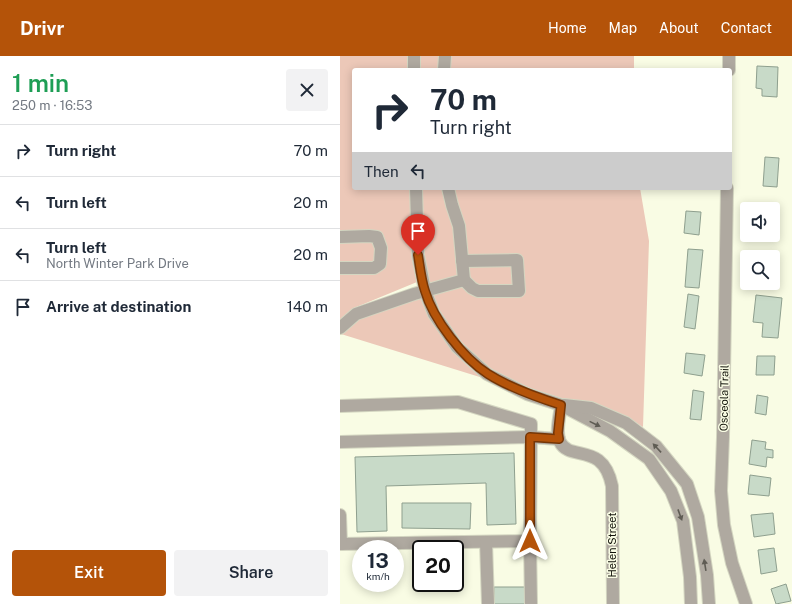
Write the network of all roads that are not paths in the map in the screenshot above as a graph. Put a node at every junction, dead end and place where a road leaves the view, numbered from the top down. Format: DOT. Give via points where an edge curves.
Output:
graph roads {
  1 [pos="414,56"];
  2 [pos="445,56"];
  3 [pos="729,56"];
  4 [pos="414,68"];
  5 [pos="444,68"];
  6 [pos="728,68"];
  7 [pos="416,190"];
  8 [pos="448,190"];
  9 [pos="727,190"];
  10 [pos="340,237"];
  11 [pos="462,261"];
  12 [pos="340,268"];
  13 [pos="464,280"];
  14 [pos="425,291"];
  15 [pos="340,328"];
  16 [pos="561,405"];
  17 [pos="340,406"];
  18 [pos="530,437"];
  19 [pos="559,439"];
  20 [pos="340,442"];
  21 [pos="340,515"];
  22 [pos="530,541"];
  23 [pos="486,542"];
  24 [pos="340,544"];
  25 [pos="488,604"];
  26 [pos="530,604"];
  27 [pos="613,604"];
  28 [pos="691,604"];
  29 [pos="709,604"];
  30 [pos="746,604"];
  1 -- 4 [label="street"];
  2 -- 5 [label="street"];
  3 -- 6 [label="street"];
  7 -- 14 [label="street" via="418,255"];
  8 -- 11 [label="street" via="459,226"];
  9 -- 30 [label="street, Osceola Trail" via="721,491 724,525 732,562"];
  10 -- 12 [label="street" via="369,236 376,238 381,248 380,264 374,268"];
  11 -- 13 [label="street"];
  11 -- 13 [label="street" via="517,260 519,291 478,290"];
  13 -- 14 [label="street"];
  14 -- 15 [label="street" via="356,314"];
  14 -- 16 [label="street" via="434,314 456,347 487,374 527,394"];
  16 -- 19 [label="street"];
  16 -- 28 [label="street, one-way" via="610,431 649,458 671,491 683,521"];
  29 -- 16 [label="street, one-way" via="698,517 687,484 656,446 626,423 591,408"];
  17 -- 18 [label="street" via="458,402 530,424"];
  18 -- 19 [label="street"];
  18 -- 20 [label="street"];
  18 -- 22 [label="street"];
  19 -- 27 [label="street, Helen Street" via="569,450 596,458 604,465 610,476"];
  21 -- 24 [label="street"];
  22 -- 23 [label="street"];
  22 -- 26 [label="street"];
  23 -- 24 [label="street"];
  23 -- 25 [label="street"];
}
